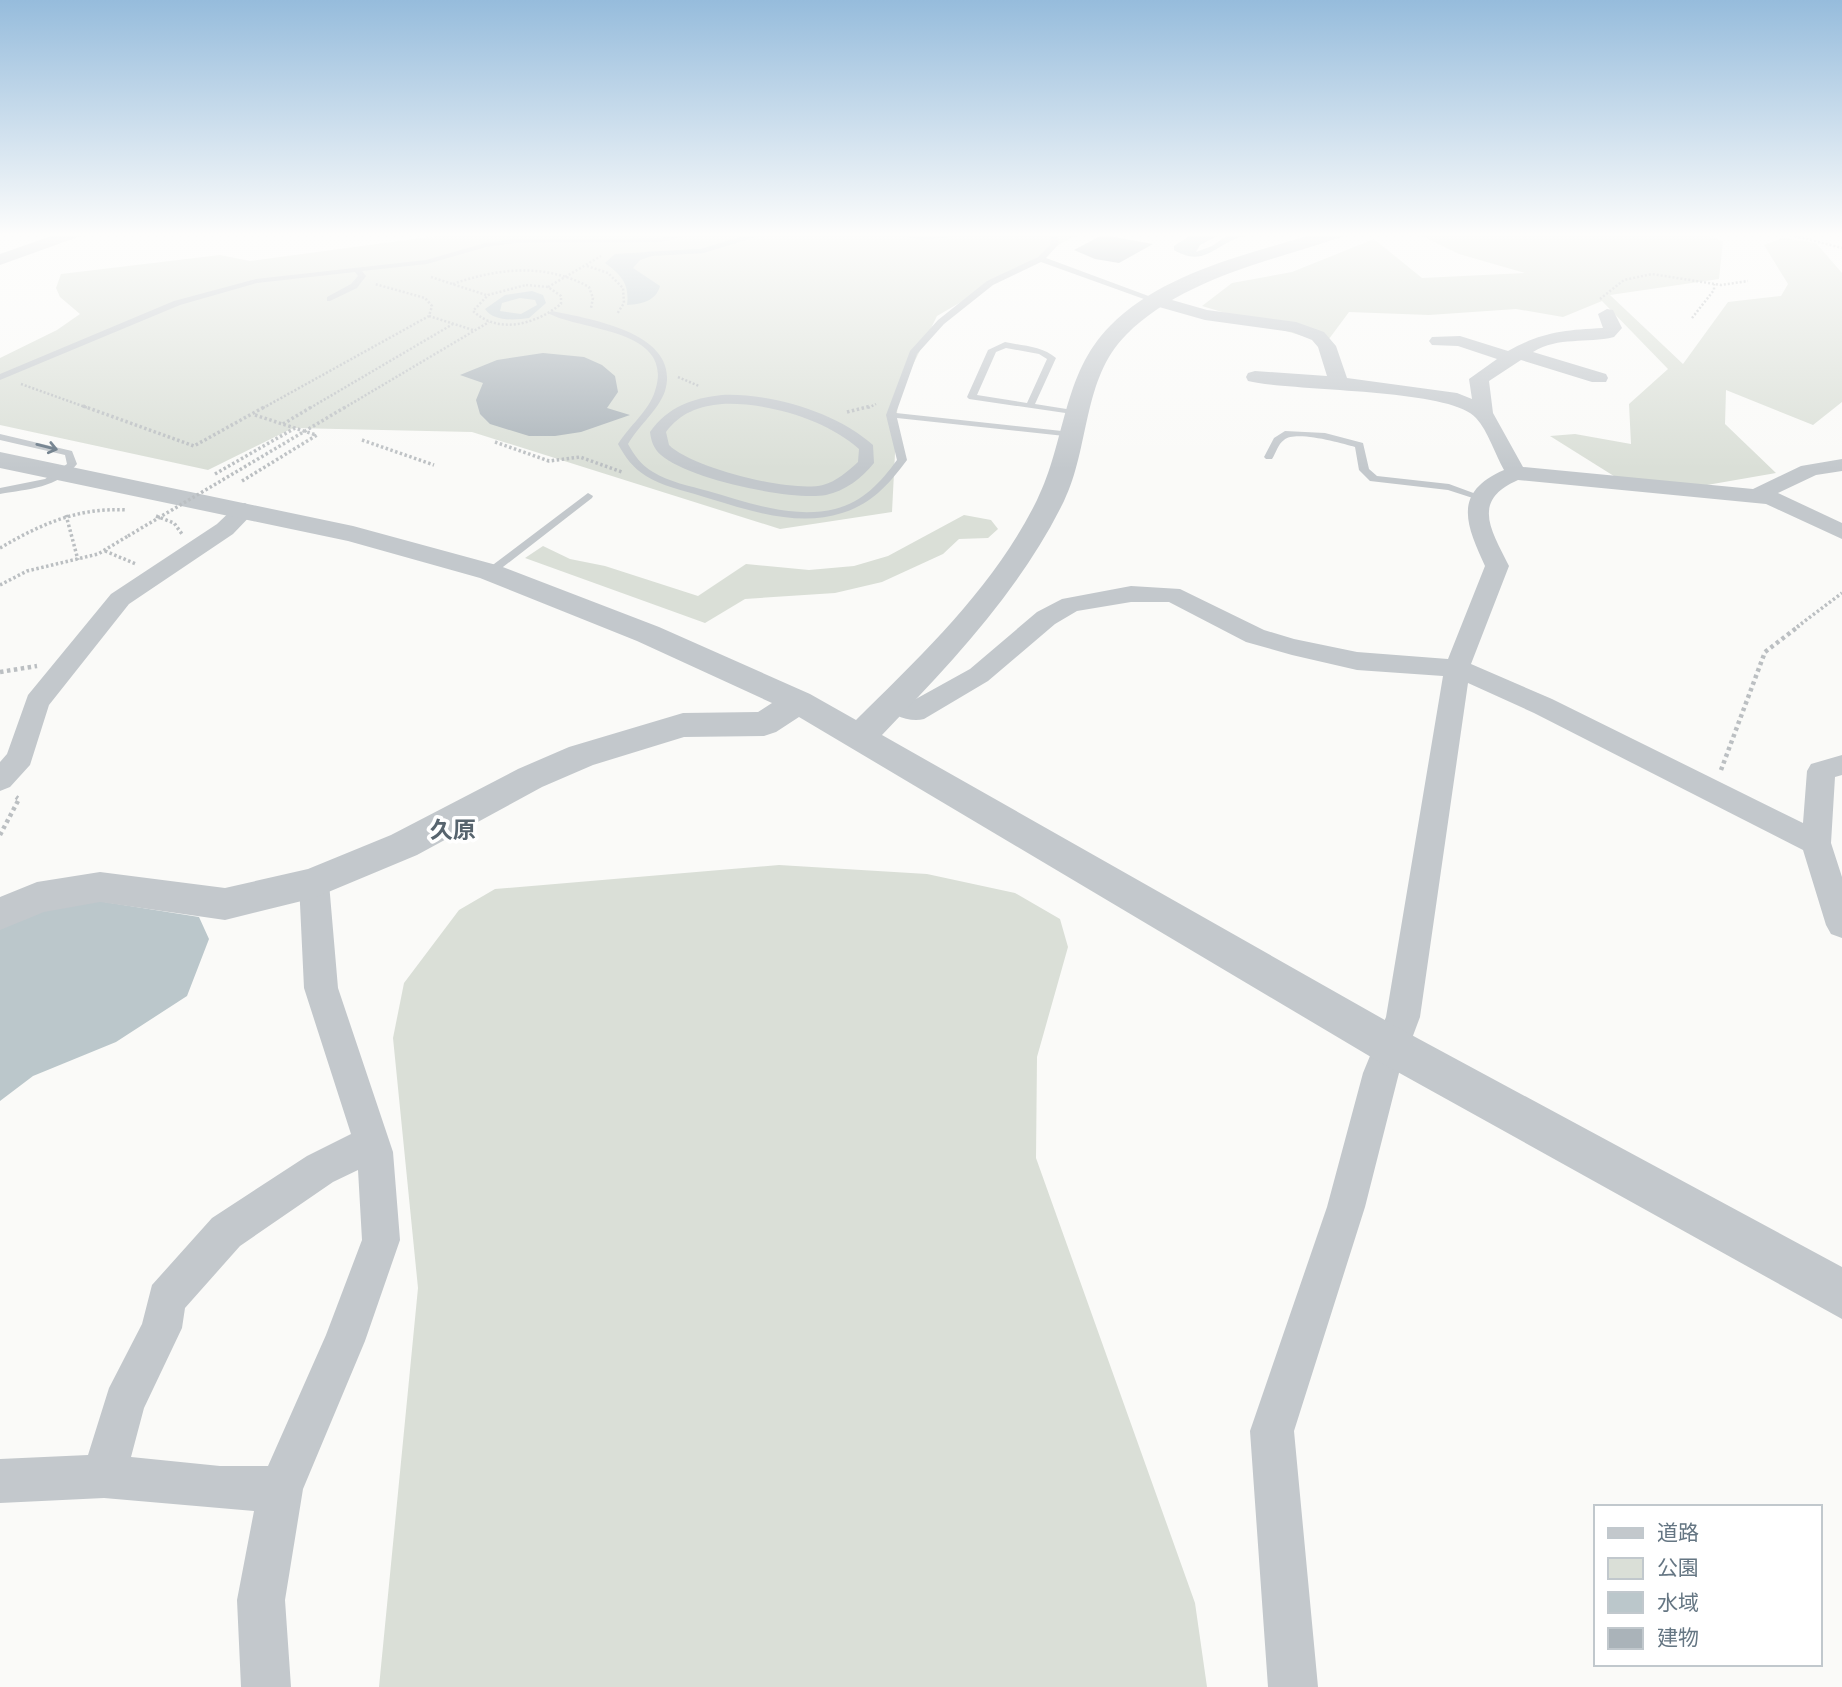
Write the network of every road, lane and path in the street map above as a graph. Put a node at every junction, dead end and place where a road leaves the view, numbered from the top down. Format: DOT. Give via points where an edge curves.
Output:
graph roads {
  1 [pos="161,312"];
  2 [pos="430,312"];
  3 [pos="474,312"];
  4 [pos="586,312"];
  5 [pos="617,312"];
  6 [pos="954,312"];
  7 [pos="1142,312"];
  8 [pos="1192,312"];
  9 [pos="1604,312"];
  10 [pos="1697,312"];
  11 [pos="552,313"];
  12 [pos="1607,314"];
  13 [pos="429,316"];
  14 [pos="1692,318"];
  15 [pos="578,320"];
  16 [pos="488,322"];
  17 [pos="453,324"];
  18 [pos="604,327"];
  19 [pos="474,330"];
  20 [pos="1438,341"];
  21 [pos="1513,355"];
  22 [pos="0,377"];
  23 [pos="1255,377"];
  24 [pos="1599,378"];
  25 [pos="1339,383"];
  26 [pos="32,388"];
  27 [pos="706,390"];
  28 [pos="699,392"];
  29 [pos="879,402"];
  30 [pos="1030,406"];
  31 [pos="843,413"];
  32 [pos="1483,413"];
  33 [pos="254,414"];
  34 [pos="891,415"];
  35 [pos="283,424"];
  36 [pos="1073,424"];
  37 [pos="295,428"];
  38 [pos="305,431"];
  39 [pos="0,437"];
  40 [pos="362,440"];
  41 [pos="495,442"];
  42 [pos="1269,457"];
  43 [pos="0,460"];
  44 [pos="434,465"];
  45 [pos="1842,465"];
  46 [pos="643,470"];
  47 [pos="1516,472"];
  48 [pos="64,474"];
  49 [pos="215,474"];
  50 [pos="242,481"];
  51 [pos="770,488"];
  52 [pos="0,491"];
  53 [pos="588,496"];
  54 [pos="1756,496"];
  55 [pos="1482,498"];
  56 [pos="245,510"];
  57 [pos="135,511"];
  58 [pos="147,513"];
  59 [pos="66,515"];
  60 [pos="1842,532"];
  61 [pos="0,548"];
  62 [pos="104,550"];
  63 [pos="182,555"];
  64 [pos="78,560"];
  65 [pos="490,572"];
  66 [pos="157,573"];
  67 [pos="0,585"];
  68 [pos="1842,593"];
  69 [pos="1457,668"];
  70 [pos="798,702"];
  71 [pos="894,702"];
  72 [pos="858,738"];
  73 [pos="1842,765"];
  74 [pos="5,786"];
  75 [pos="1718,794"];
  76 [pos="0,835"];
  77 [pos="1816,843"];
  78 [pos="314,883"];
  79 [pos="0,914"];
  80 [pos="1842,925"];
  81 [pos="1391,1046"];
  82 [pos="372,1143"];
  83 [pos="1842,1294"];
  84 [pos="104,1476"];
  85 [pos="0,1481"];
  86 [pos="281,1489"];
  87 [pos="266,1687"];
  88 [pos="1293,1687"];
  1 -- 22 [label="lane"];
  2 -- 13 [label="path"];
  3 -- 16 [label="path"];
  4 -- 15 [label="path"];
  5 -- 18 [label="path"];
  6 -- 34 [label="lane" via="913,353"];
  7 -- 36 [label="street" via="1118,330 1097,356"];
  8 -- 25 [label="street" via="1296,327 1318,336"];
  9 -- 12 [label="path"];
  10 -- 14 [label="path"];
  11 -- 15 [label="lane"];
  11 -- 16 [label="path" via="534,321"];
  12 -- 21 [label="street" via="1613,328 1608,333 1540,340"];
  13 -- 17 [label="path"];
  13 -- 33 [label="path"];
  15 -- 18 [label="lane"];
  16 -- 19 [label="path"];
  17 -- 19 [label="path"];
  17 -- 35 [label="path"];
  18 -- 46 [label="lane" via="636,338 663,367 659,394 623,444 632,463"];
  19 -- 38 [label="path"];
  20 -- 21 [label="street" via="1460,341"];
  21 -- 24 [label="street"];
  21 -- 32 [label="street" via="1479,379"];
  23 -- 25 [label="street"];
  25 -- 32 [label="street" via="1457,398"];
  26 -- 33 [label="path" via="194,446"];
  27 -- 28 [label="path"];
  29 -- 31 [label="path" via="862,411"];
  30 -- 30 [label="lane" via="1052,359 1050,354 997,346 972,397"];
  30 -- 36 [label="lane"];
  32 -- 47 [label="street"];
  33 -- 35 [label="path"];
  34 -- 36 [label="lane"];
  34 -- 46 [label="lane" via="902,460 890,482 870,499 820,514 765,513 655,478"];
  35 -- 37 [label="path"];
  36 -- 71 [label="street" via="1067,463 1020,557 978,612"];
  37 -- 38 [label="path"];
  37 -- 49 [label="path"];
  38 -- 50 [label="path" via="317,435"];
  38 -- 62 [label="path, bridge"];
  39 -- 48 [label="lane, one-way" via="69,453 72,464"];
  40 -- 44 [label="path"];
  41 -- 46 [label="path" via="549,461 580,457 619,472"];
  42 -- 55 [label="lane" via="1286,433 1345,439 1360,445 1364,470 1374,479 1449,487"];
  43 -- 48 [label="street"];
  45 -- 54 [label="street" via="1804,471"];
  47 -- 54 [label="street"];
  47 -- 55 [label="street" via="1501,477"];
  48 -- 52 [label="lane"];
  48 -- 56 [label="street"];
  51 -- 51 [label="street" via="810,493 839,485 866,463 867,448 840,427 733,399 686,408 658,432 659,444 676,458"];
  53 -- 65 [label="lane"];
  54 -- 60 [label="street" via="1779,500"];
  55 -- 69 [label="street" via="1476,516 1497,566"];
  56 -- 63 [label="street" via="225,529"];
  56 -- 65 [label="street"];
  57 -- 59 [label="path" via="110,508"];
  58 -- 63 [label="path" via="174,523 182,536"];
  59 -- 61 [label="path"];
  59 -- 64 [label="path"];
  62 -- 64 [label="path"];
  62 -- 66 [label="path"];
  63 -- 66 [label="street"];
  64 -- 67 [label="path" via="27,571"];
  65 -- 70 [label="street" via="648,634"];
  66 -- 74 [label="street" via="120,599 37,702 20,758"];
  68 -- 75 [label="path" via="1765,652 1717,781"];
  69 -- 71 [label="street" via="1357,661 1292,647 1255,636 1172,594 1131,594 1071,604 1046,618 979,675 915,712"];
  69 -- 75 [label="street"];
  69 -- 81 [label="street" via="1403,1017"];
  70 -- 72 [label="street"];
  70 -- 78 [label="street" via="764,724 683,724 581,756 404,845"];
  71 -- 72 [label="street"];
  72 -- 81 [label="street"];
  73 -- 77 [label="street" via="1821,771"];
  74 -- 76 [label="path" via="19,799"];
  75 -- 77 [label="street"];
  77 -- 80 [label="street"];
  78 -- 79 [label="street" via="225,904 100,887 37,898"];
  78 -- 82 [label="street" via="321,988"];
  81 -- 83 [label="street"];
  81 -- 88 [label="street" via="1346,1207 1272,1431"];
  82 -- 84 [label="street" via="320,1169 226,1232 166,1299 162,1328 124,1403"];
  82 -- 86 [label="street" via="381,1240"];
  84 -- 85 [label="street"];
  84 -- 86 [label="street"];
  86 -- 87 [label="street" via="261,1600"];
}
